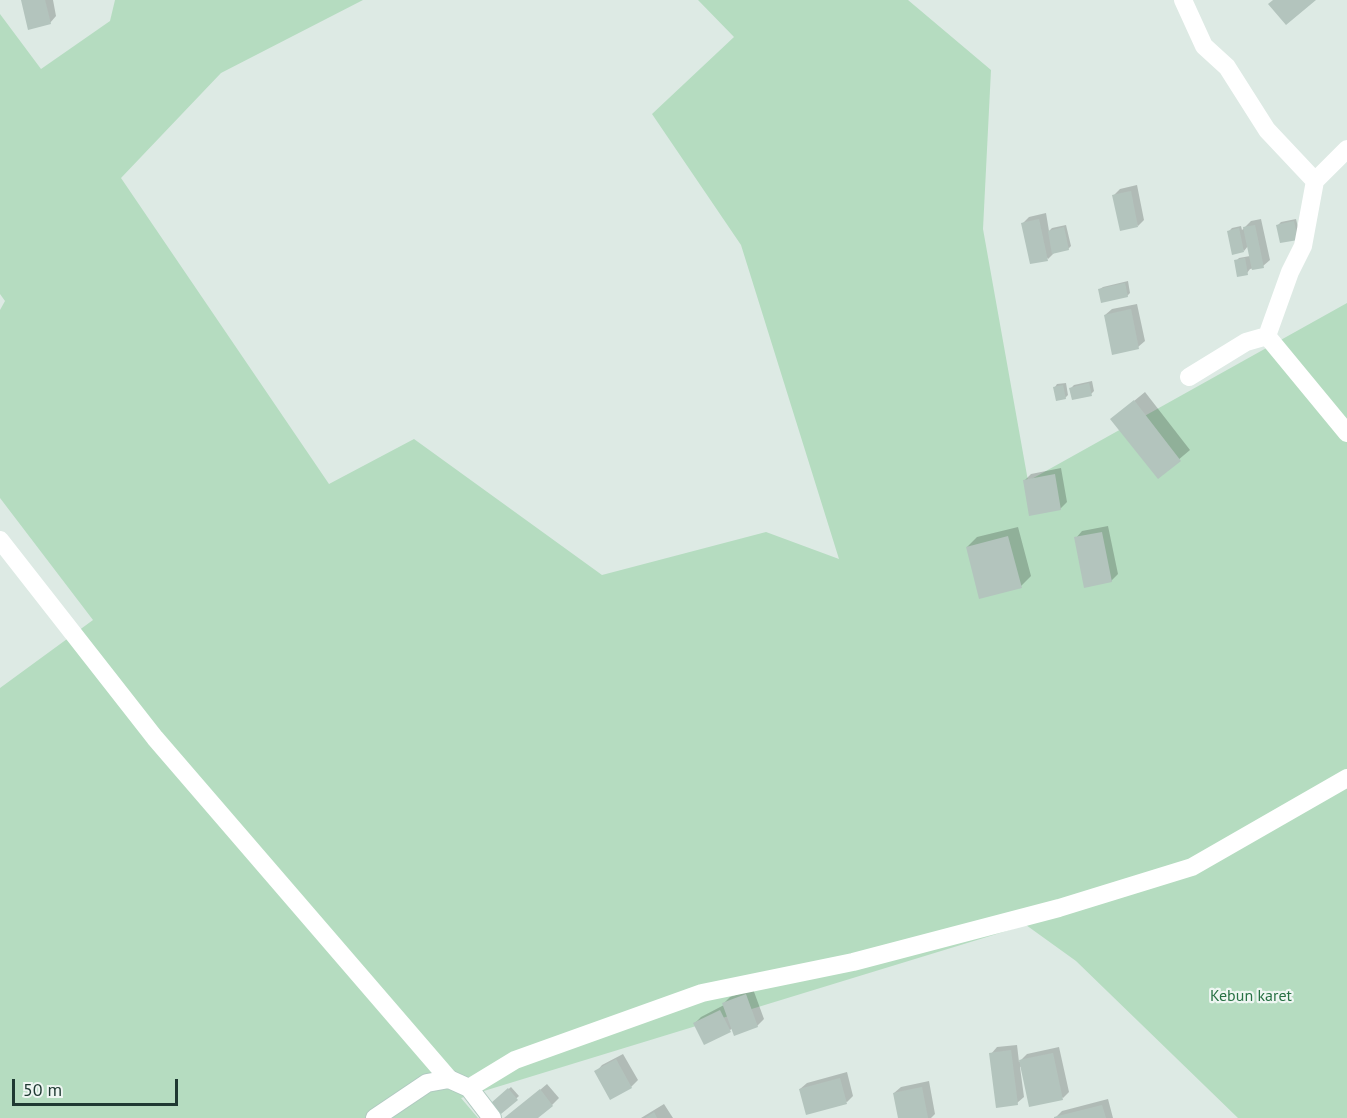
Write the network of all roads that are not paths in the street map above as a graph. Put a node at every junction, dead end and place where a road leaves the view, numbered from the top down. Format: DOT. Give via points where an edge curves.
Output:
graph roads {
  1 [pos="1183,0"];
  2 [pos="1347,149"];
  3 [pos="1315,181"];
  4 [pos="1267,336"];
  5 [pos="1189,377"];
  6 [pos="1347,433"];
  7 [pos="0,540"];
  8 [pos="1347,778"];
  9 [pos="449,1079"];
  10 [pos="469,1088"];
  11 [pos="375,1118"];
  12 [pos="492,1118"];
  1 -- 3 [label="street" via="1204,46 1227,67 1267,130"];
  2 -- 3 [label="street"];
  3 -- 4 [label="street" via="1303,246"];
  4 -- 5 [label="street" via="1246,342"];
  4 -- 6 [label="street"];
  7 -- 9 [label="street" via="155,738"];
  8 -- 10 [label="street" via="1192,867 1059,908 853,962 702,993 515,1060"];
  9 -- 10 [label="street"];
  9 -- 11 [label="street" via="427,1083"];
  10 -- 12 [label="street"];
}
